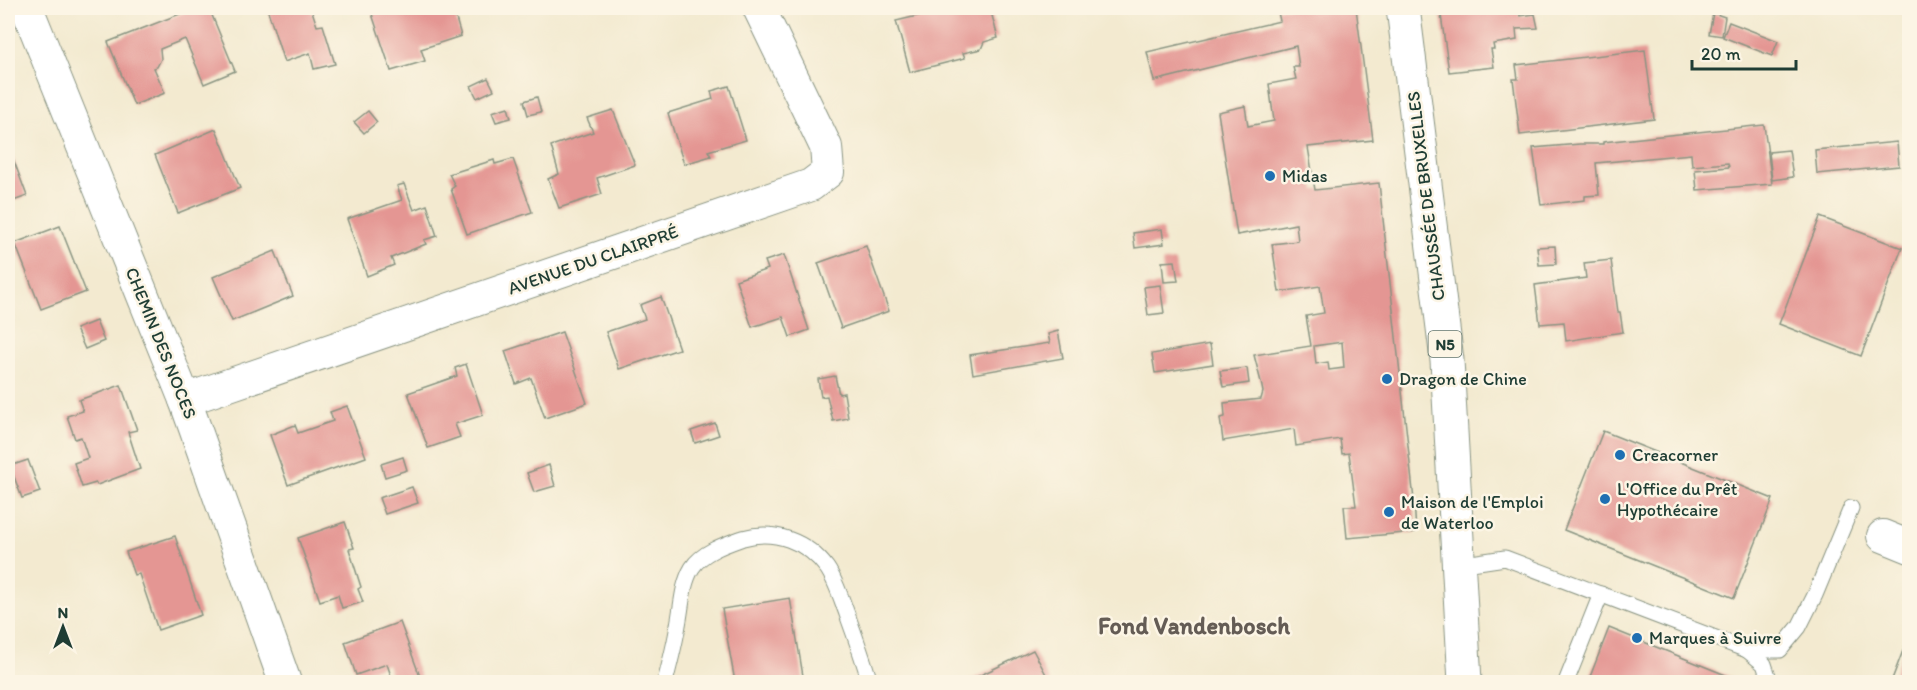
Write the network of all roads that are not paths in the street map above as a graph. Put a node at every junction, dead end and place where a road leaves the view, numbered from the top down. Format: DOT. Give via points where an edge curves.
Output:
graph roads {
  1 [pos="27,8"];
  2 [pos="759,8"];
  3 [pos="1403,8"];
  4 [pos="185,400"];
  5 [pos="1851,508"];
  6 [pos="1458,565"];
  7 [pos="1601,594"];
  8 [pos="1747,650"];
  9 [pos="285,682"];
  10 [pos="665,682"];
  11 [pos="870,682"];
  12 [pos="1465,682"];
  13 [pos="1566,682"];
  14 [pos="1770,682"];
  1 -- 4 [label="street, CHEMIN DES NOCES"];
  2 -- 4 [label="street, AVENUE DU CLAIRPRÉ" via="826,147 828,172 812,185"];
  3 -- 6 [label="main road, CHAUSSÉE DE BRUXELLES / N5" via="1446,360"];
  4 -- 9 [label="street, CHEMIN DES NOCES"];
  5 -- 8 [label="lane" via="1799,627 1780,650"];
  6 -- 7 [label="lane" via="1505,558"];
  6 -- 12 [label="main road, CHAUSSÉE DE BRUXELLES / N5"];
  7 -- 8 [label="lane"];
  7 -- 13 [label="lane"];
  8 -- 14 [label="lane" via="1764,664"];
  10 -- 11 [label="lane" via="684,587 693,566 713,550 730,543 753,535 774,534 795,541 826,567"];
}
